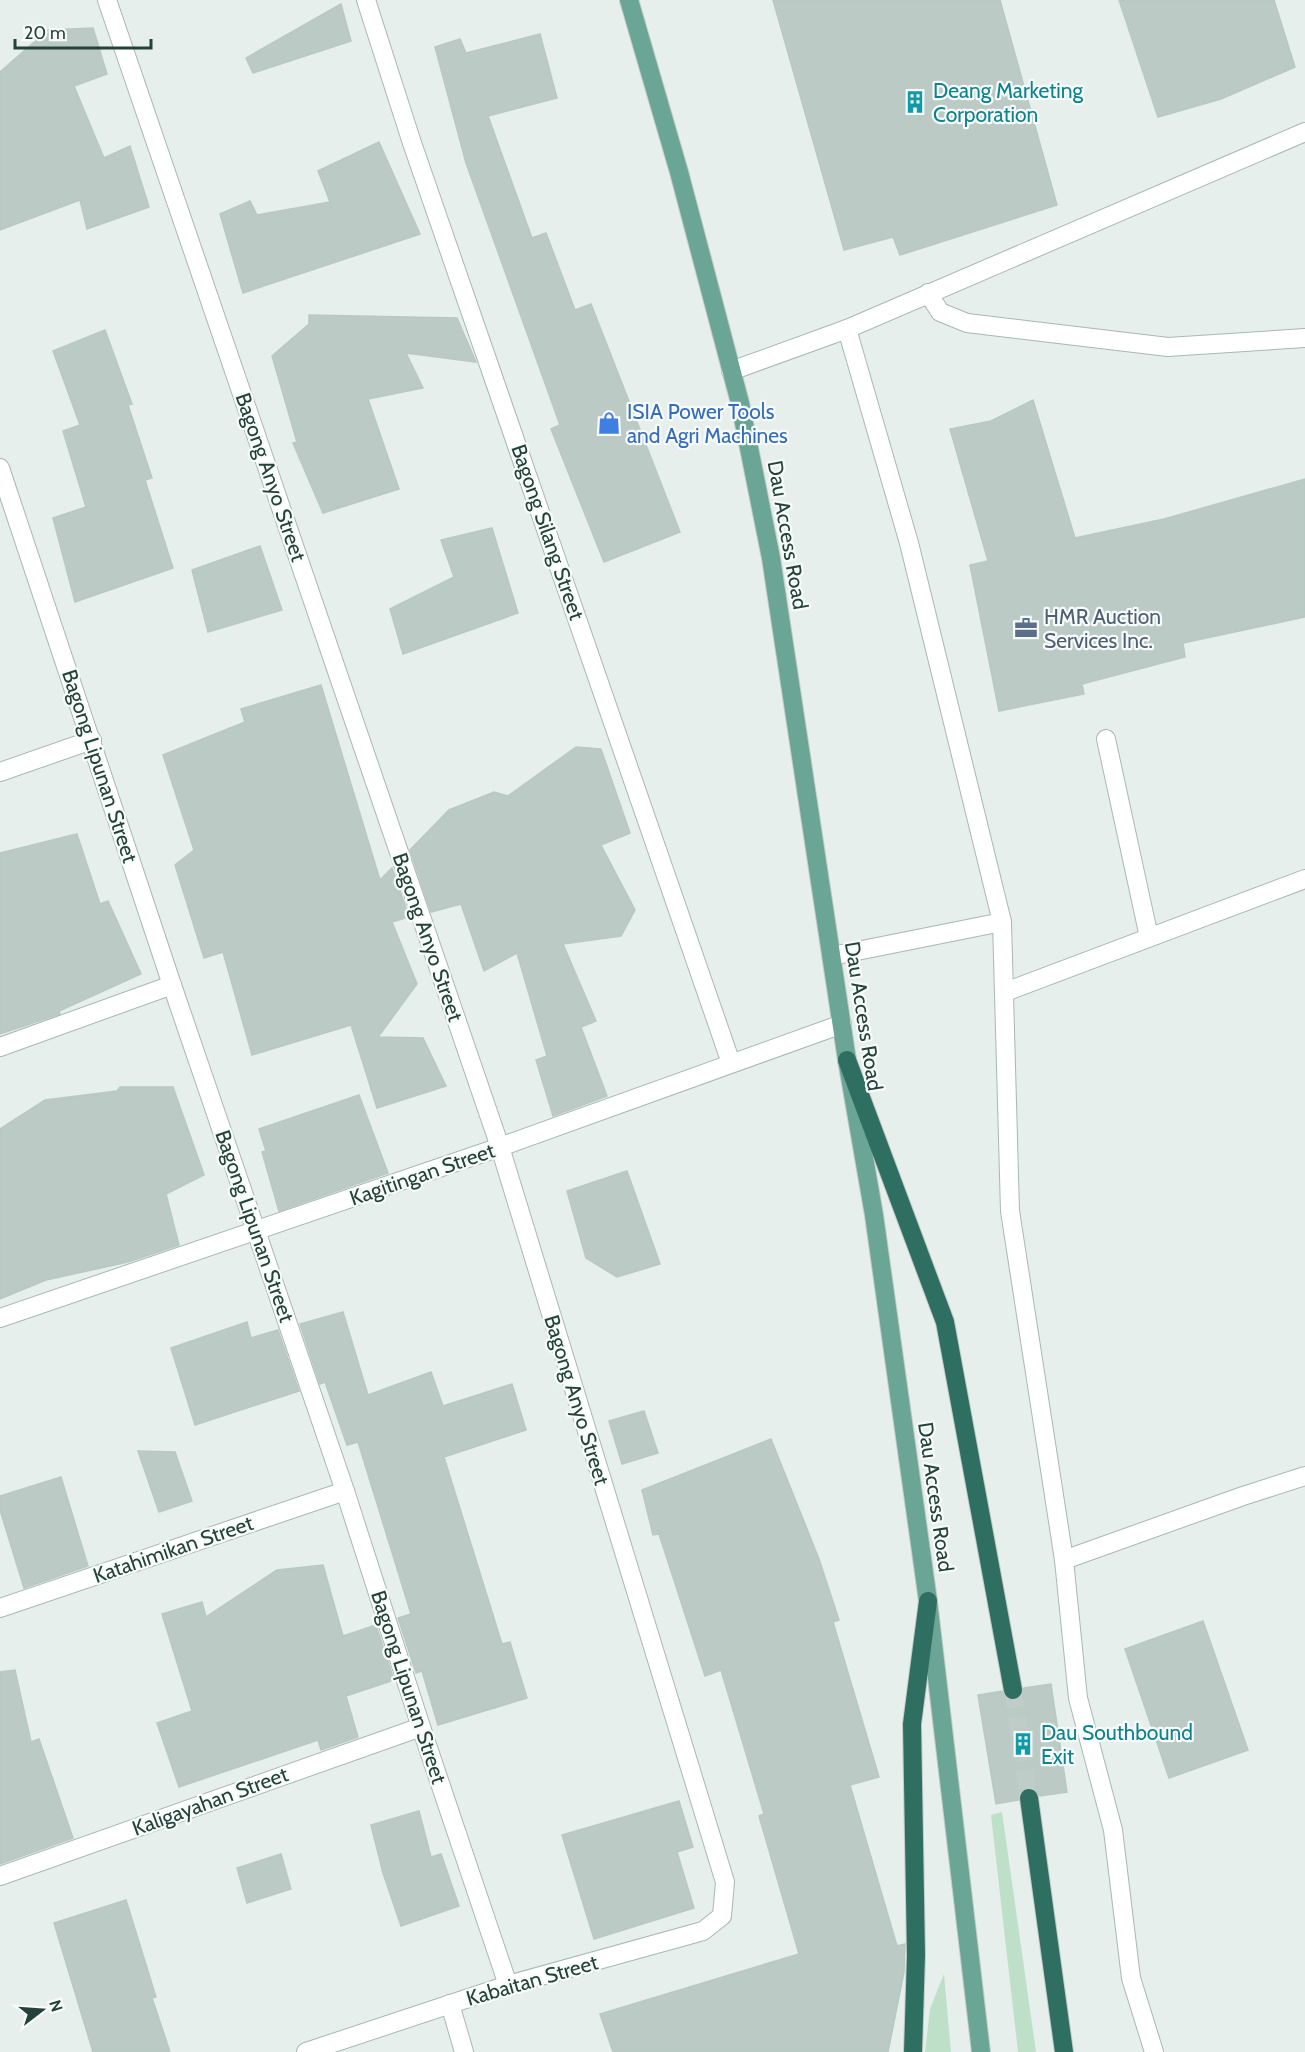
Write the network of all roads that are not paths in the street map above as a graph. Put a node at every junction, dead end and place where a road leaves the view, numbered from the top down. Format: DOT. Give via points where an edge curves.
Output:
graph roads {
  1 [pos="107,0"];
  2 [pos="366,0"];
  3 [pos="629,0"];
  4 [pos="1305,132"];
  5 [pos="928,293"];
  6 [pos="847,329"];
  7 [pos="1305,338"];
  8 [pos="731,371"];
  9 [pos="0,468"];
  10 [pos="5,500"];
  11 [pos="1106,739"];
  12 [pos="92,740"];
  13 [pos="0,772"];
  14 [pos="1305,879"];
  15 [pos="1002,922"];
  16 [pos="1149,938"];
  17 [pos="832,956"];
  18 [pos="172,985"];
  19 [pos="1005,992"];
  20 [pos="842,1024"];
  21 [pos="0,1047"];
  22 [pos="848,1060"];
  23 [pos="731,1063"];
  24 [pos="500,1147"];
  25 [pos="257,1231"];
  26 [pos="0,1318"];
  27 [pos="1305,1476"];
  28 [pos="345,1491"];
  29 [pos="1064,1560"];
  30 [pos="928,1601"];
  31 [pos="0,1608"];
  32 [pos="1013,1689"];
  33 [pos="421,1726"];
  34 [pos="1029,1798"];
  35 [pos="0,1876"];
  36 [pos="725,1882"];
  37 [pos="508,1985"];
  38 [pos="450,2004"];
  39 [pos="306,2052"];
  40 [pos="464,2052"];
  41 [pos="913,2052"];
  42 [pos="981,2052"];
  43 [pos="1064,2052"];
  44 [pos="1154,2052"];
  1 -- 24 [label="street, Bagong Anyo Street"];
  2 -- 23 [label="street, Bagong Silang Street" via="416,155"];
  3 -- 8 [label="main road, Dau Access Road"];
  4 -- 5 [label="street"];
  5 -- 6 [label="street"];
  5 -- 7 [label="street" via="940,312 967,323 1168,347"];
  6 -- 8 [label="street"];
  6 -- 15 [label="street" via="909,543"];
  8 -- 17 [label="main road, Dau Access Road" via="769,548"];
  9 -- 10 [label="street, Bagong Lipunan Street"];
  10 -- 12 [label="street, Bagong Lipunan Street"];
  11 -- 16 [label="street"];
  12 -- 13 [label="street"];
  12 -- 18 [label="street, Bagong Lipunan Street"];
  14 -- 16 [label="street"];
  15 -- 17 [label="street"];
  15 -- 19 [label="street"];
  16 -- 19 [label="street"];
  17 -- 20 [label="main road, Dau Access Road"];
  18 -- 21 [label="street"];
  18 -- 25 [label="street, Bagong Lipunan Street"];
  19 -- 29 [label="street" via="1010,1211"];
  20 -- 22 [label="main road, Dau Access Road"];
  20 -- 23 [label="street, Kagitingan Street"];
  22 -- 30 [label="main road, Dau Access Road" via="874,1215"];
  22 -- 32 [label="highway" via="945,1322"];
  23 -- 24 [label="street, Kagitingan Street"];
  24 -- 25 [label="street, Kagitingan Street"];
  24 -- 36 [label="street, Bagong Anyo Street"];
  25 -- 26 [label="street, Kagitingan Street"];
  25 -- 28 [label="street, Bagong Lipunan Street"];
  27 -- 29 [label="street"];
  28 -- 31 [label="street, Katahimikan Street"];
  28 -- 33 [label="street, Bagong Lipunan Street"];
  29 -- 44 [label="street" via="1078,1698 1113,1830 1131,1978"];
  30 -- 41 [label="highway" via="912,1724 916,1954"];
  30 -- 42 [label="main road, Dau Access Road"];
  33 -- 35 [label="street, Kaligayahan Street"];
  33 -- 37 [label="street, Bagong Lipunan Street"];
  34 -- 43 [label="highway"];
  36 -- 37 [label="street, Kabaitan Street" via="722,1916 703,1931"];
  37 -- 38 [label="street, Kabaitan Street"];
  38 -- 39 [label="street, Kabaitan Street"];
  38 -- 40 [label="street"];
}
